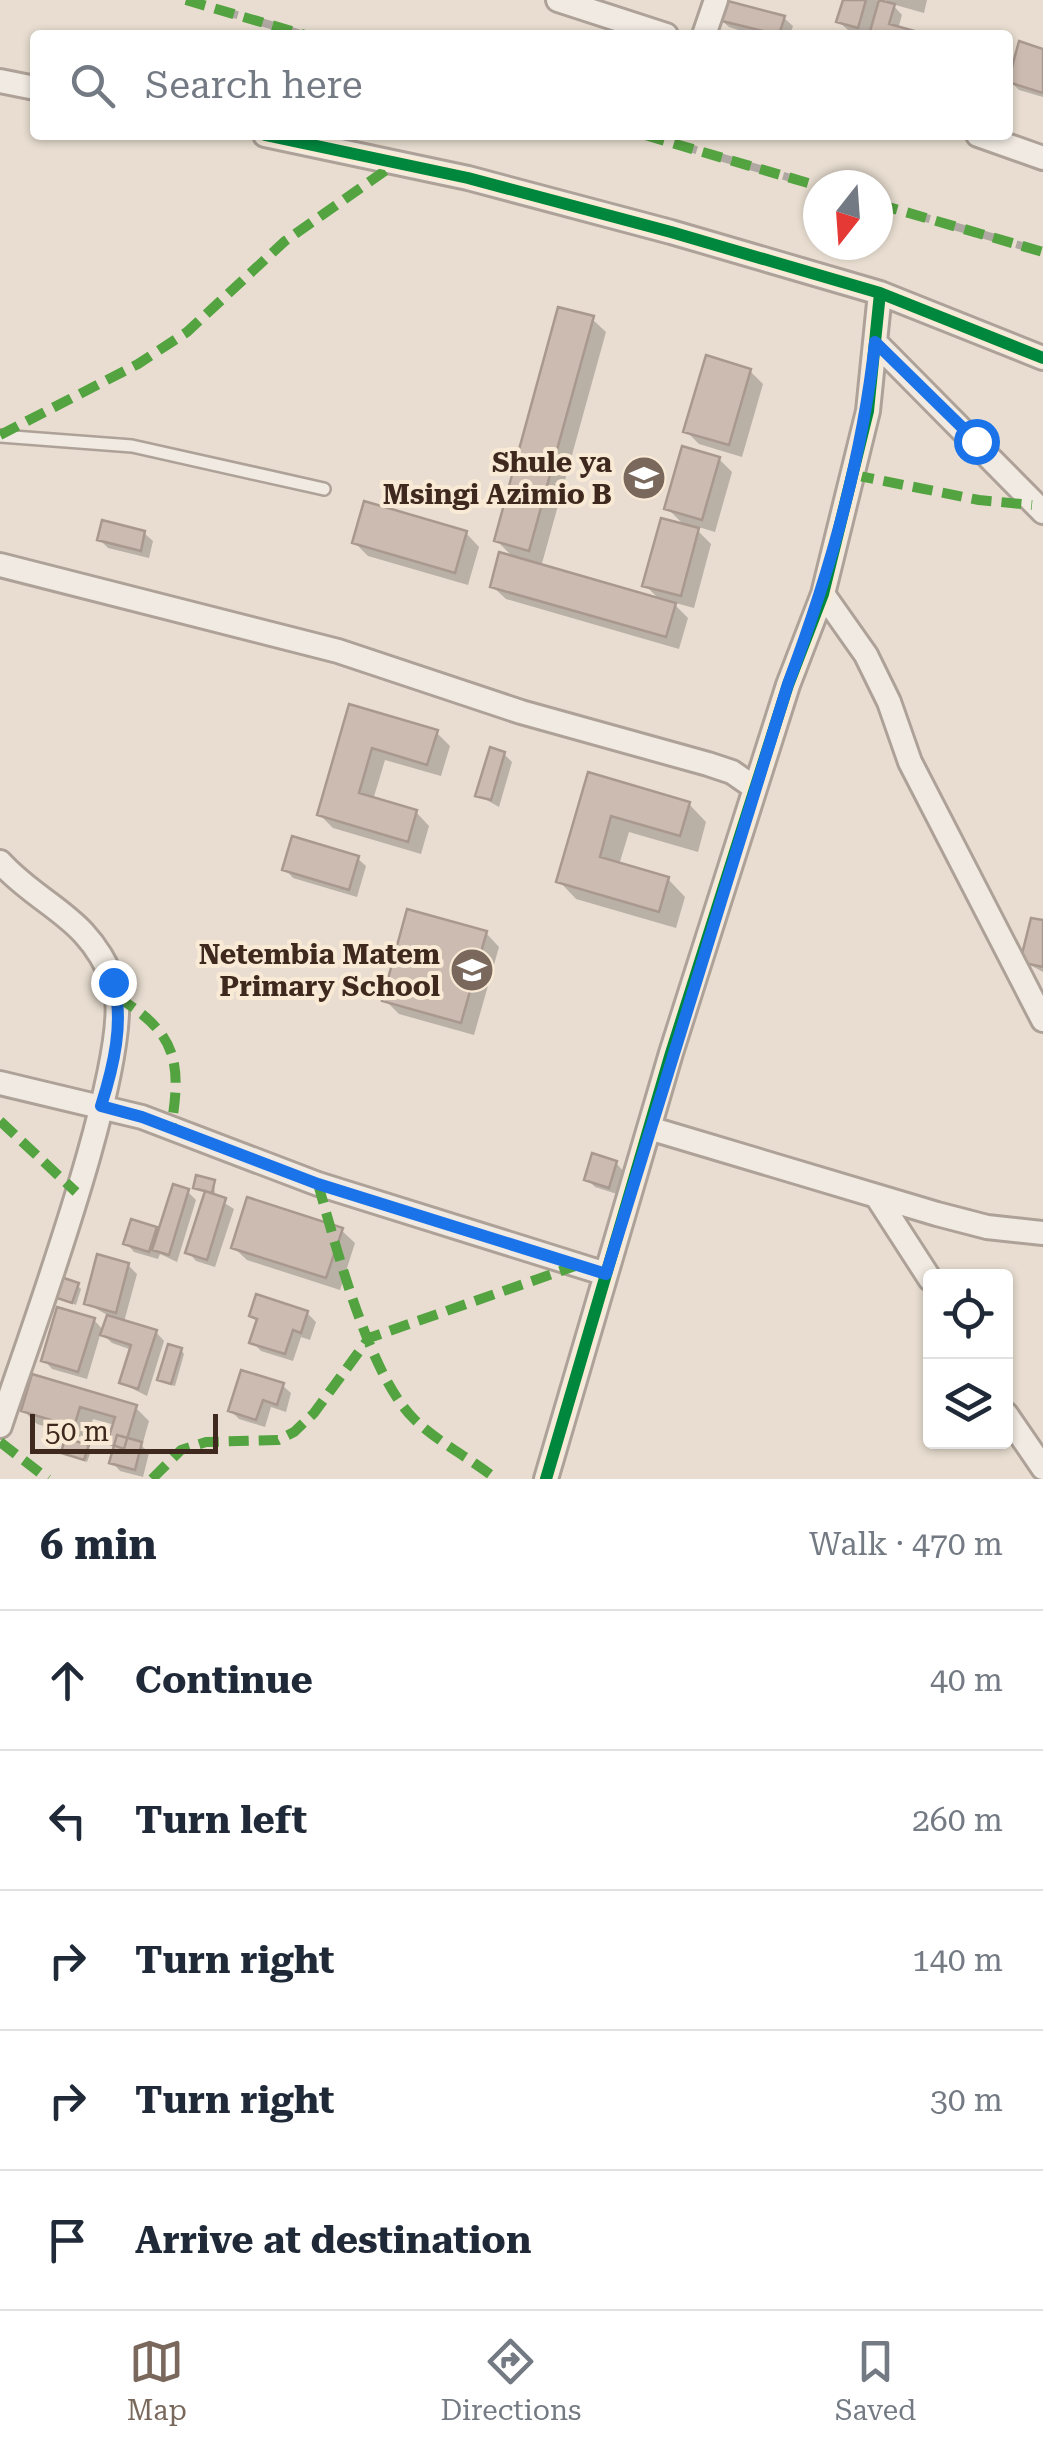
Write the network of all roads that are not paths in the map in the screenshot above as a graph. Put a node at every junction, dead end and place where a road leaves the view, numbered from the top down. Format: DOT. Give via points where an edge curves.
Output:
graph roads {
  1 [pos="558,0"];
  2 [pos="716,0"];
  3 [pos="651,30"];
  4 [pos="706,30"];
  5 [pos="0,81"];
  6 [pos="30,87"];
  7 [pos="289,140"];
  8 [pos="992,140"];
  9 [pos="1043,158"];
  10 [pos="880,293"];
  11 [pos="875,342"];
  12 [pos="1043,358"];
  13 [pos="0,436"];
  14 [pos="324,489"];
  15 [pos="1043,512"];
  16 [pos="0,565"];
  17 [pos="822,594"];
  18 [pos="755,788"];
  19 [pos="0,862"];
  20 [pos="1043,1020"];
  21 [pos="0,1083"];
  22 [pos="101,1106"];
  23 [pos="649,1128"];
  24 [pos="877,1197"];
  25 [pos="1043,1233"];
  26 [pos="924,1269"];
  27 [pos="606,1274"];
  28 [pos="1013,1424"];
  29 [pos="0,1426"];
  30 [pos="1043,1468"];
  31 [pos="546,1479"];
  1 -- 3 [label="street"];
  2 -- 4 [label="street"];
  5 -- 6 [label="street"];
  7 -- 10 [label="street" via="468,178"];
  8 -- 9 [label="street"];
  10 -- 11 [label="street"];
  10 -- 12 [label="street"];
  11 -- 15 [label="street"];
  11 -- 17 [label="street" via="864,427"];
  13 -- 14 [label="lane" via="132,446"];
  16 -- 18 [label="street" via="338,651 538,718 708,764"];
  17 -- 18 [label="street"];
  17 -- 20 [label="street" via="866,655 910,762"];
  18 -- 23 [label="street"];
  19 -- 22 [label="street" via="70,918 113,982 118,1020"];
  21 -- 22 [label="street"];
  22 -- 27 [label="street" via="318,1184"];
  22 -- 29 [label="street"];
  23 -- 24 [label="street"];
  23 -- 27 [label="street"];
  24 -- 25 [label="street" via="987,1227"];
  24 -- 26 [label="street"];
  27 -- 31 [label="street"];
  28 -- 30 [label="street"];
}
